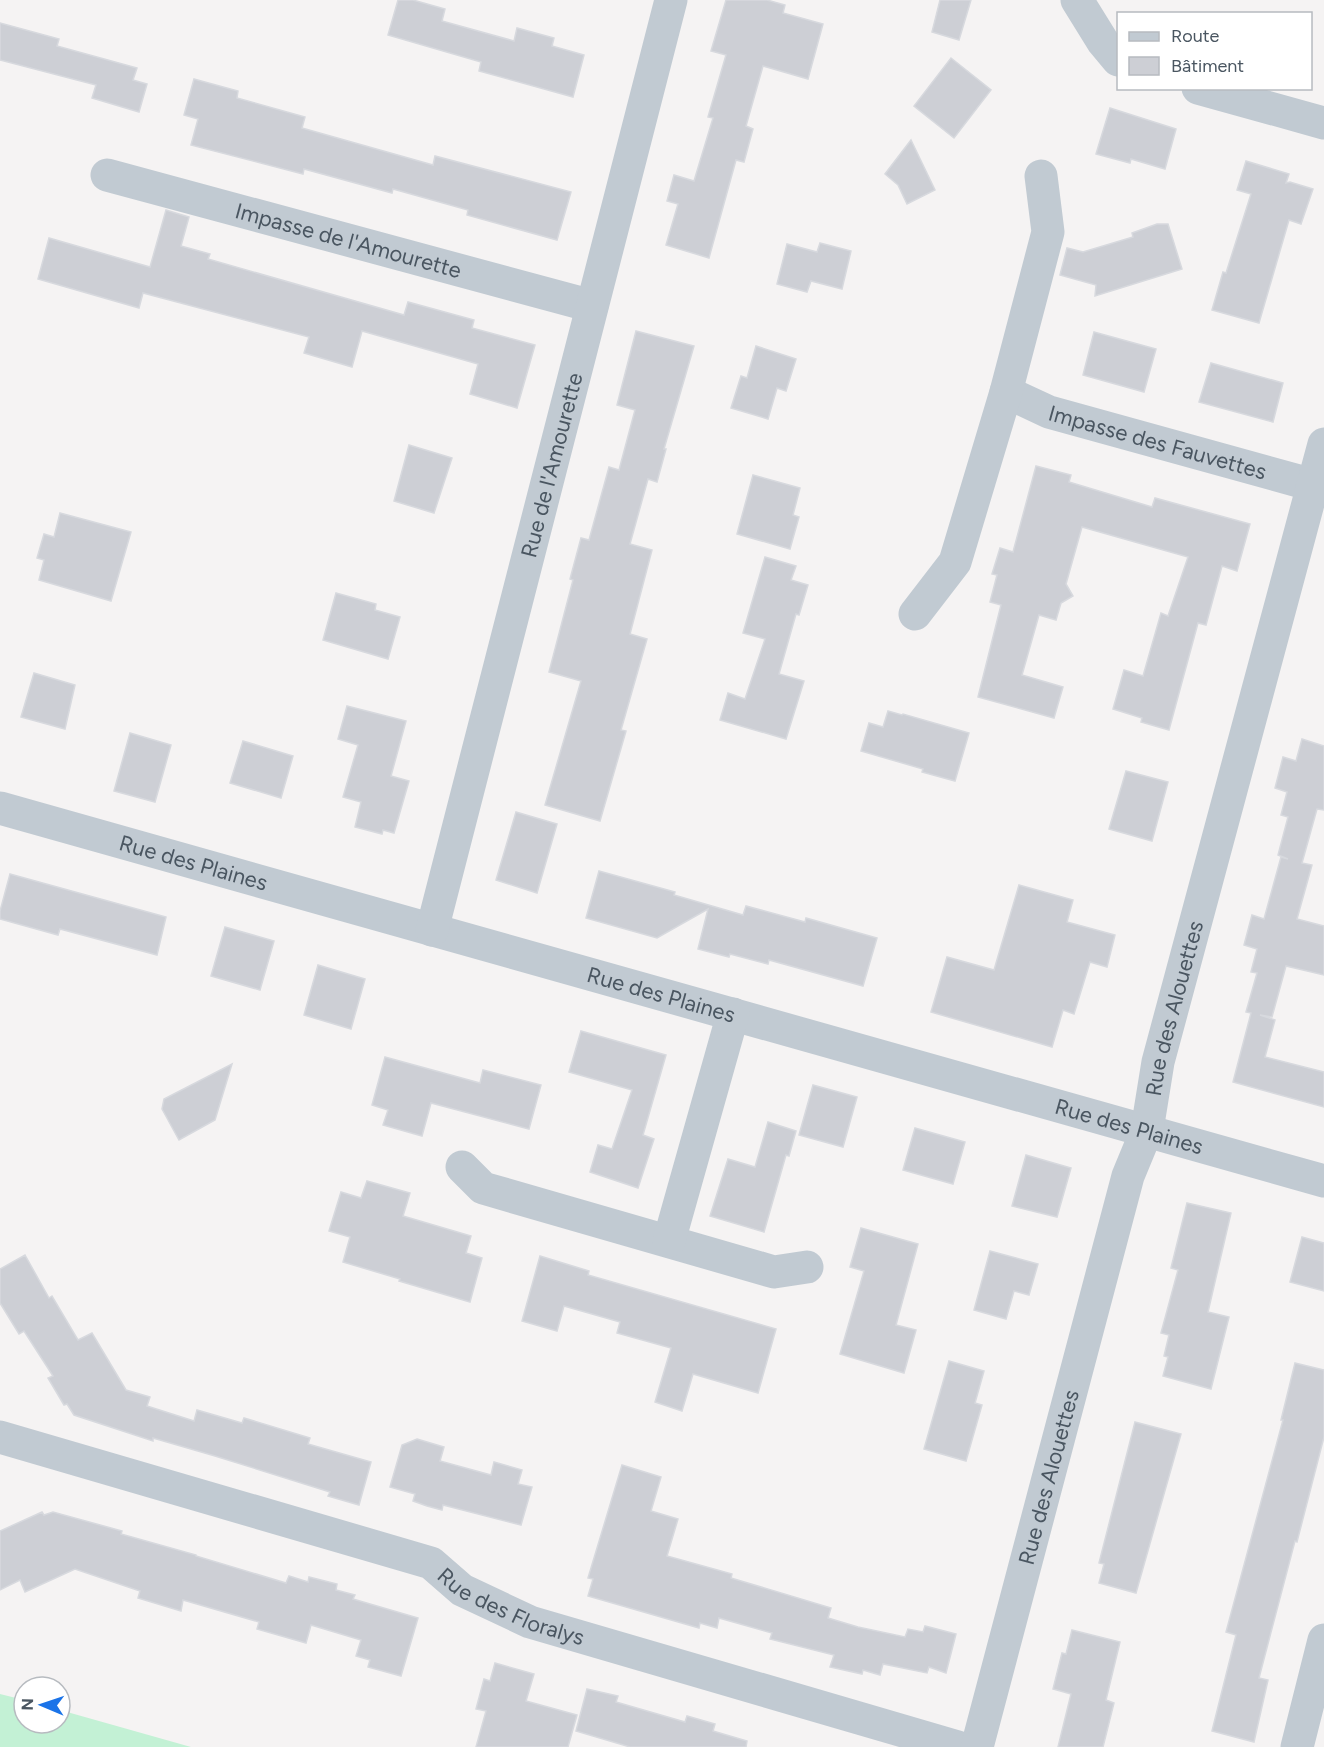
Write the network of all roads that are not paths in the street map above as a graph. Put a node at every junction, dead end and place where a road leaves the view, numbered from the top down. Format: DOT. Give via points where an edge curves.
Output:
graph roads {
  1 [pos="671,0"];
  2 [pos="1077,0"];
  3 [pos="1117,58"];
  4 [pos="1205,90"];
  5 [pos="1324,123"];
  6 [pos="107,175"];
  7 [pos="1041,176"];
  8 [pos="592,306"];
  9 [pos="1006,392"];
  10 [pos="1324,444"];
  11 [pos="1313,485"];
  12 [pos="915,614"];
  13 [pos="0,808"];
  14 [pos="432,930"];
  15 [pos="733,1014"];
  16 [pos="1147,1130"];
  17 [pos="462,1167"];
  18 [pos="1324,1180"];
  19 [pos="669,1241"];
  20 [pos="807,1267"];
  21 [pos="0,1437"];
  22 [pos="1324,1640"];
  23 [pos="958,1747"];
  24 [pos="976,1747"];
  25 [pos="1297,1747"];
  1 -- 8 [label="street, Rue de l'Amourette"];
  2 -- 3 [label="street" via="1102,42"];
  4 -- 5 [label="street"];
  6 -- 8 [label="street, Impasse de l'Amourette"];
  7 -- 9 [label="street" via="1048,232"];
  8 -- 14 [label="street, Rue de l'Amourette"];
  9 -- 11 [label="street, Impasse des Fauvettes" via="1049,412"];
  9 -- 12 [label="street" via="955,562"];
  10 -- 11 [label="street, Rue des Alouettes"];
  11 -- 16 [label="street, Rue des Alouettes" via="1158,1062"];
  13 -- 14 [label="street, Rue des Plaines"];
  14 -- 15 [label="street, Rue des Plaines"];
  15 -- 16 [label="street, Rue des Plaines"];
  15 -- 19 [label="street"];
  16 -- 18 [label="street, Rue des Plaines"];
  16 -- 24 [label="street, Rue des Alouettes" via="1128,1176"];
  17 -- 19 [label="street" via="483,1188"];
  19 -- 20 [label="street" via="774,1272"];
  21 -- 23 [label="street, Rue des Floralys" via="431,1563 462,1590 530,1622"];
  22 -- 25 [label="street"];
}
